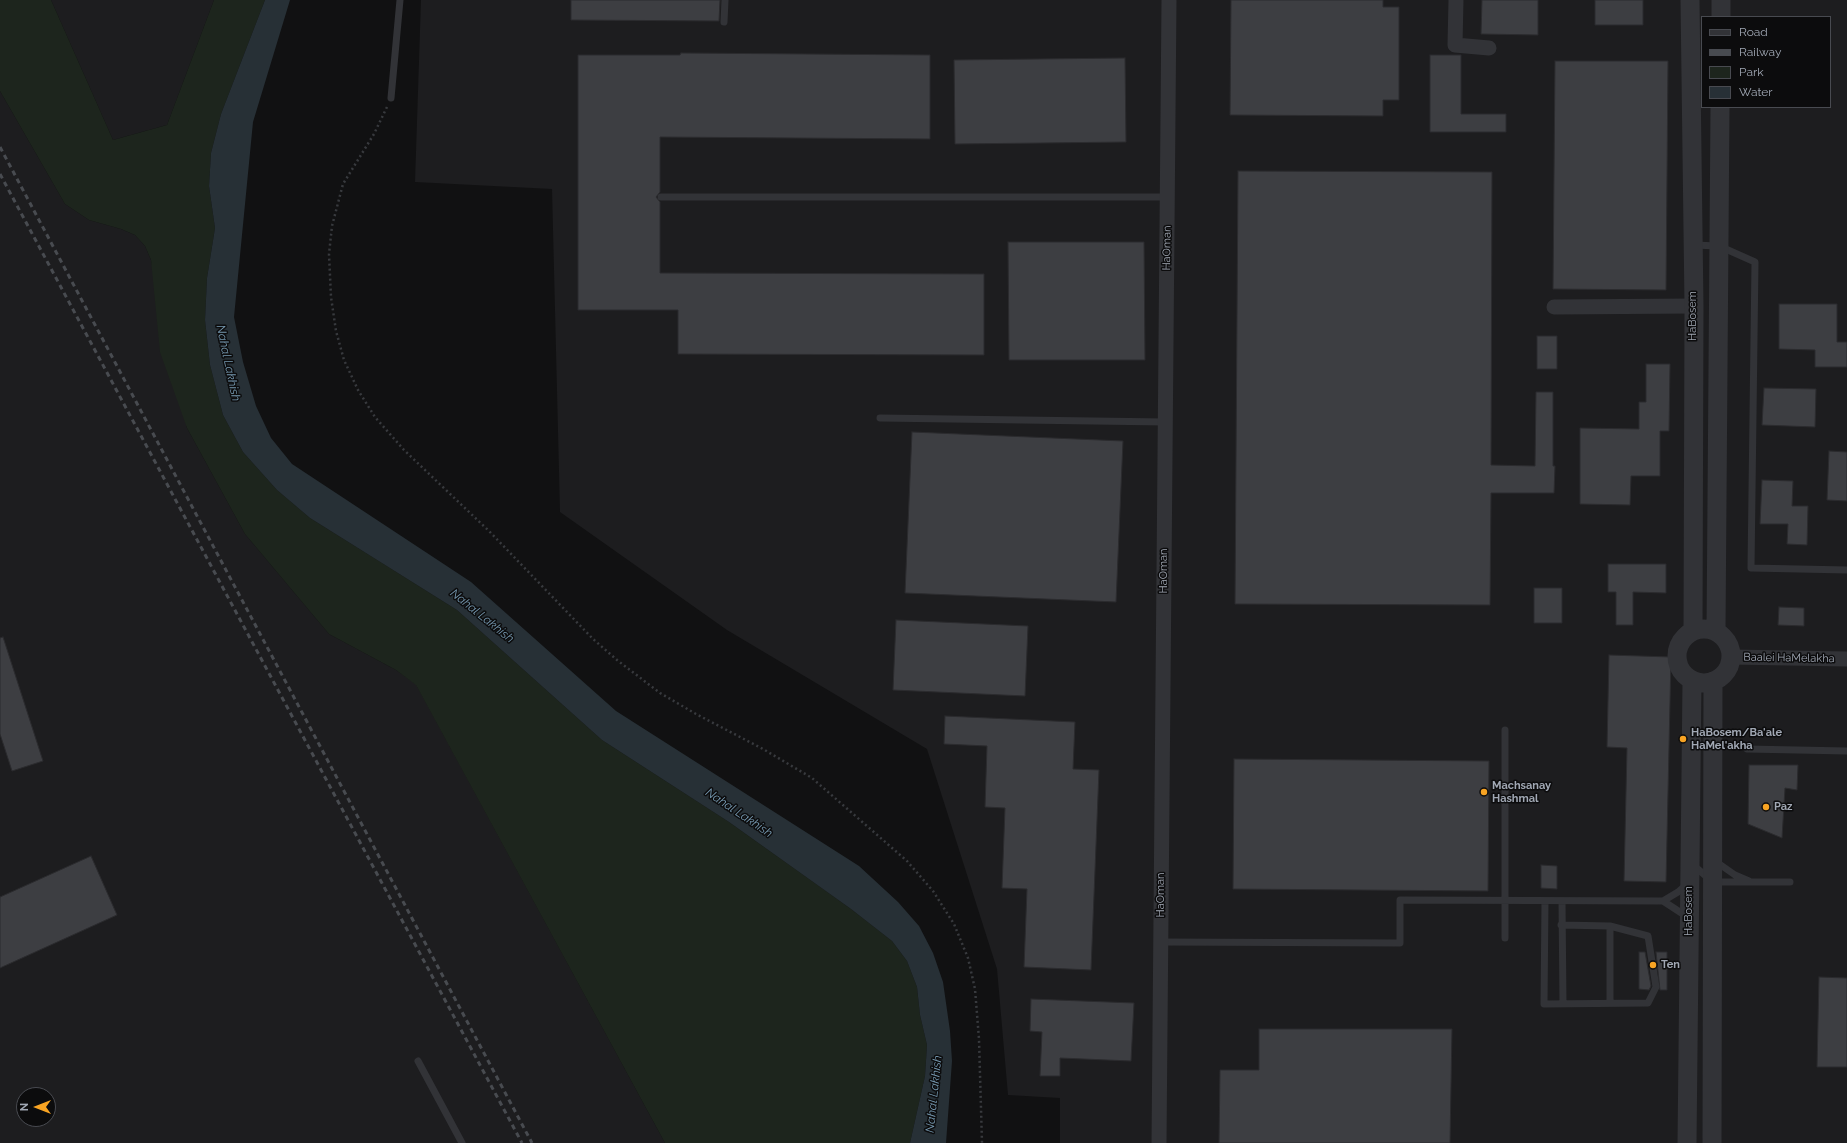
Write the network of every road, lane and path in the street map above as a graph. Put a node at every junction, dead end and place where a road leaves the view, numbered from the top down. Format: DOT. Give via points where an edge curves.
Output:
graph roads {
  1 [pos="400,0"];
  2 [pos="725,0"];
  3 [pos="1169,0"];
  4 [pos="1456,0"];
  5 [pos="1690,0"];
  6 [pos="1721,0"];
  7 [pos="1721,16"];
  8 [pos="724,22"];
  9 [pos="1489,48"];
  10 [pos="391,98"];
  11 [pos="1720,108"];
  12 [pos="661,197"];
  13 [pos="1167,197"];
  14 [pos="1693,245"];
  15 [pos="1719,246"];
  16 [pos="1694,306"];
  17 [pos="1554,307"];
  18 [pos="880,418"];
  19 [pos="1165,422"];
  20 [pos="1847,570"];
  21 [pos="1693,631"];
  22 [pos="1716,631"];
  23 [pos="1731,657"];
  24 [pos="1847,659"];
  25 [pos="1692,680"];
  26 [pos="1713,681"];
  27 [pos="1505,730"];
  28 [pos="1747,749"];
  29 [pos="1847,751"];
  30 [pos="1689,860"];
  31 [pos="1713,860"];
  32 [pos="1689,882"];
  33 [pos="1713,882"];
  34 [pos="1790,882"];
  35 [pos="1752,883"];
  36 [pos="1506,901"];
  37 [pos="1545,901"];
  38 [pos="1562,901"];
  39 [pos="1663,901"];
  40 [pos="1689,919"];
  41 [pos="1561,925"];
  42 [pos="1610,926"];
  43 [pos="1505,938"];
  44 [pos="1161,942"];
  45 [pos="1610,1003"];
  46 [pos="1563,1004"];
  47 [pos="418,1061"];
  48 [pos="462,1143"];
  49 [pos="982,1143"];
  50 [pos="1159,1143"];
  51 [pos="1687,1143"];
  52 [pos="1712,1143"];
  1 -- 10 [label="lane"];
  2 -- 8 [label="lane"];
  3 -- 13 [label="street, HaOman"];
  4 -- 9 [label="street" via="1455,45"];
  5 -- 14 [label="street, HaBosem" via="1695,56"];
  6 -- 7 [label="street"];
  10 -- 49 [label="path" via="374,134 343,184 332,226 331,298 336,331 344,360 358,390 375,418 404,450 617,660 660,693 812,778 906,861 933,891 954,924 968,958 975,989"];
  11 -- 15 [label="street"];
  12 -- 13 [label="lane"];
  13 -- 19 [label="street, HaOman"];
  14 -- 15 [label="lane"];
  14 -- 16 [label="street, HaBosem"];
  15 -- 20 [label="lane" via="1756,262 1751,568"];
  15 -- 22 [label="street"];
  16 -- 17 [label="street"];
  16 -- 21 [label="street, HaBosem"];
  18 -- 19 [label="lane"];
  19 -- 44 [label="street, HaOman"];
  21 -- 22 [label="street"];
  21 -- 25 [label="street" via="1681,642 1678,657 1679,666"];
  22 -- 23 [label="street" via="1727,641"];
  23 -- 24 [label="street, Baalei HaMelakha"];
  23 -- 26 [label="street" via="1726,672"];
  25 -- 26 [label="street"];
  25 -- 30 [label="street, HaBosem"];
  26 -- 31 [label="street"];
  27 -- 36 [label="lane"];
  28 -- 29 [label="lane"];
  30 -- 32 [label="street, HaBosem"];
  30 -- 33 [label="lane"];
  31 -- 33 [label="street"];
  31 -- 35 [label="lane"];
  32 -- 39 [label="lane"];
  32 -- 40 [label="street, HaBosem"];
  33 -- 35 [label="lane"];
  33 -- 52 [label="street"];
  34 -- 35 [label="lane"];
  36 -- 37 [label="lane"];
  36 -- 43 [label="lane"];
  36 -- 44 [label="lane" via="1400,900 1400,943"];
  37 -- 38 [label="lane"];
  37 -- 46 [label="lane" via="1544,1004"];
  38 -- 39 [label="lane"];
  38 -- 41 [label="lane"];
  39 -- 40 [label="lane"];
  40 -- 51 [label="street, HaBosem"];
  41 -- 42 [label="lane"];
  41 -- 46 [label="lane"];
  42 -- 45 [label="lane"];
  42 -- 45 [label="lane" via="1648,936 1656,988 1648,1003"];
  44 -- 50 [label="street, HaOman"];
  45 -- 46 [label="lane"];
  47 -- 48 [label="lane"];
}
